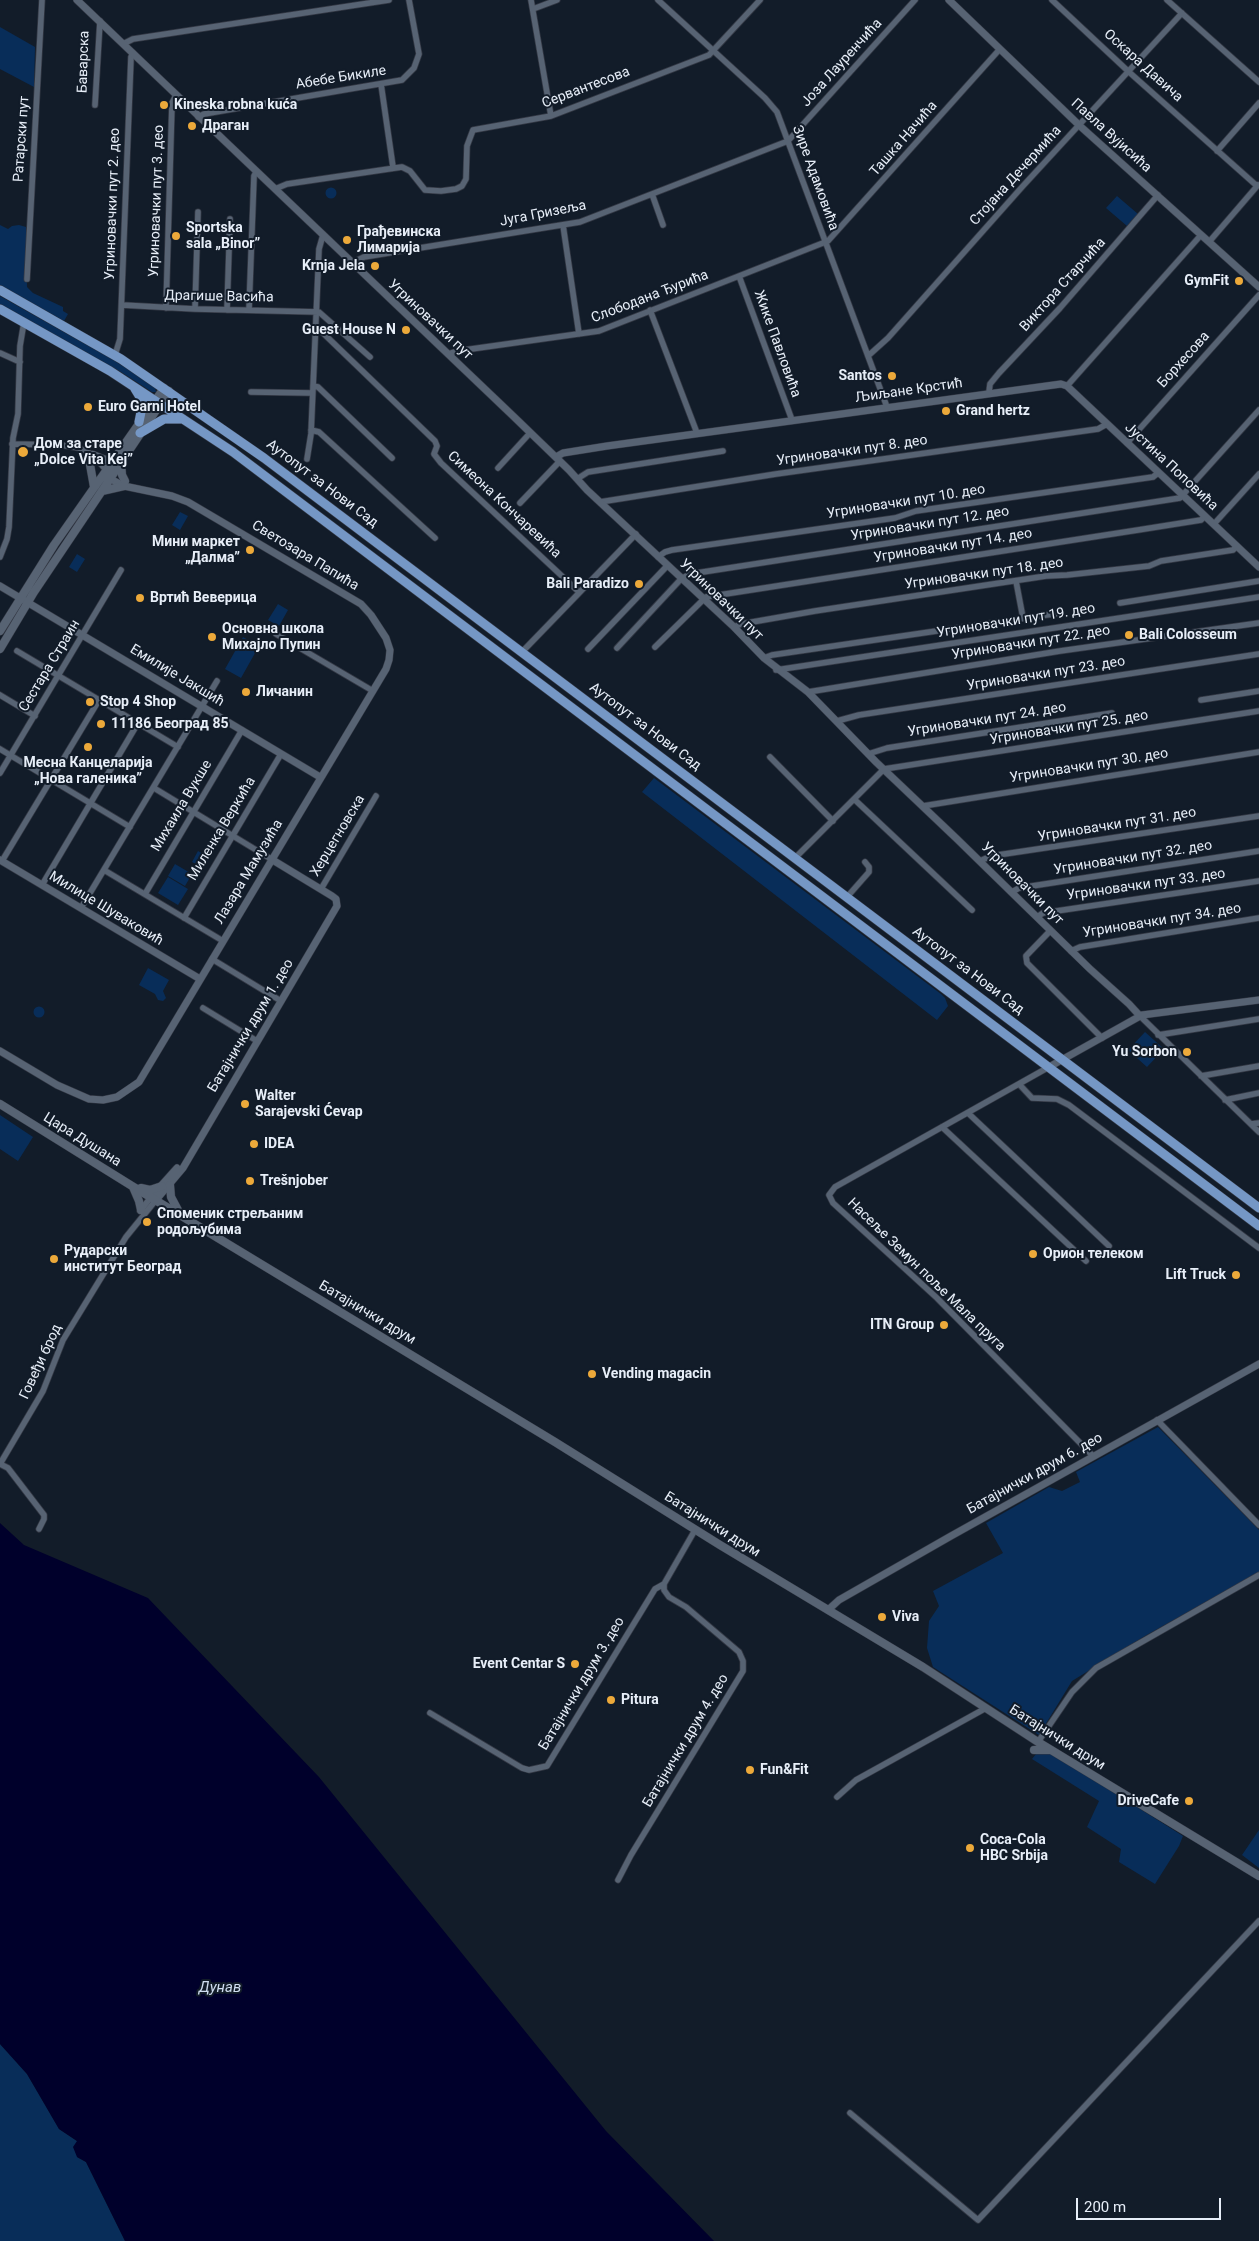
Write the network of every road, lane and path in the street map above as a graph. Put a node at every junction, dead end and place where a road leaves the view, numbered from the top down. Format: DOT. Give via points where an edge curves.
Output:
graph roads {
  1 [pos="42,0"];
  2 [pos="77,0"];
  3 [pos="389,0"];
  4 [pos="410,0"];
  5 [pos="531,0"];
  6 [pos="557,0"];
  7 [pos="658,0"];
  8 [pos="760,0"];
  9 [pos="915,0"];
  10 [pos="949,0"];
  11 [pos="1052,0"];
  12 [pos="1167,0"];
  13 [pos="533,9"];
  14 [pos="1182,13"];
  15 [pos="100,21"];
  16 [pos="123,44"];
  17 [pos="1000,50"];
  18 [pos="713,52"];
  19 [pos="132,53"];
  20 [pos="1129,72"];
  21 [pos="1259,82"];
  22 [pos="380,84"];
  23 [pos="176,95"];
  24 [pos="1259,103"];
  25 [pos="96,104"];
  26 [pos="552,116"];
  27 [pos="198,117"];
  28 [pos="1080,126"];
  29 [pos="788,141"];
  30 [pos="1217,150"];
  31 [pos="394,167"];
  32 [pos="256,172"];
  33 [pos="1258,185"];
  34 [pos="275,189"];
  35 [pos="652,194"];
  36 [pos="1158,195"];
  37 [pos="198,212"];
  38 [pos="230,219"];
  39 [pos="563,225"];
  40 [pos="663,225"];
  41 [pos="1201,235"];
  42 [pos="323,236"];
  43 [pos="1209,242"];
  44 [pos="825,243"];
  45 [pos="352,263"];
  46 [pos="739,276"];
  47 [pos="27,279"];
  48 [pos="1259,287"];
  49 [pos="0,290"];
  50 [pos="1259,294"];
  51 [pos="122,305"];
  52 [pos="166,308"];
  53 [pos="0,309"];
  54 [pos="195,309"];
  55 [pos="227,310"];
  56 [pos="249,310"];
  57 [pos="650,310"];
  58 [pos="316,311"];
  59 [pos="24,322"];
  60 [pos="316,330"];
  61 [pos="578,334"];
  62 [pos="0,353"];
  63 [pos="448,354"];
  64 [pos="115,355"];
  65 [pos="868,356"];
  66 [pos="370,357"];
  67 [pos="20,362"];
  68 [pos="128,382"];
  69 [pos="313,386"];
  70 [pos="1067,386"];
  71 [pos="167,389"];
  72 [pos="251,392"];
  73 [pos="988,392"];
  74 [pos="312,393"];
  75 [pos="159,402"];
  76 [pos="887,406"];
  77 [pos="1259,410"];
  78 [pos="186,420"];
  79 [pos="792,420"];
  80 [pos="139,422"];
  81 [pos="1107,424"];
  82 [pos="311,430"];
  83 [pos="140,433"];
  84 [pos="530,433"];
  85 [pos="696,433"];
  86 [pos="1127,443"];
  87 [pos="12,444"];
  88 [pos="723,451"];
  89 [pos="91,457"];
  90 [pos="392,458"];
  91 [pos="307,459"];
  92 [pos="558,459"];
  93 [pos="118,460"];
  94 [pos="498,468"];
  95 [pos="108,474"];
  96 [pos="1158,474"];
  97 [pos="1259,474"];
  98 [pos="577,479"];
  99 [pos="125,483"];
  100 [pos="98,489"];
  101 [pos="1183,497"];
  102 [pos="600,502"];
  103 [pos="520,503"];
  104 [pos="1205,516"];
  105 [pos="1214,524"];
  106 [pos="636,534"];
  107 [pos="434,538"];
  108 [pos="1237,546"];
  109 [pos="0,557"];
  110 [pos="658,557"];
  111 [pos="667,566"];
  112 [pos="1259,566"];
  113 [pos="121,570"];
  114 [pos="681,578"];
  115 [pos="1016,580"];
  116 [pos="1259,582"];
  117 [pos="0,586"];
  118 [pos="579,592"];
  119 [pos="20,597"];
  120 [pos="1259,597"];
  121 [pos="704,598"];
  122 [pos="28,602"];
  123 [pos="1120,603"];
  124 [pos="1060,612"];
  125 [pos="1023,618"];
  126 [pos="1259,623"];
  127 [pos="734,627"];
  128 [pos="0,632"];
  129 [pos="276,634"];
  130 [pos="83,635"];
  131 [pos="655,647"];
  132 [pos="617,648"];
  133 [pos="0,649"];
  134 [pos="588,649"];
  135 [pos="18,651"];
  136 [pos="522,652"];
  137 [pos="1259,654"];
  138 [pos="764,658"];
  139 [pos="776,670"];
  140 [pos="58,676"];
  141 [pos="217,681"];
  142 [pos="373,691"];
  143 [pos="1259,691"];
  144 [pos="808,692"];
  145 [pos="0,695"];
  146 [pos="99,700"];
  147 [pos="1201,700"];
  148 [pos="202,706"];
  149 [pos="1259,712"];
  150 [pos="1112,713"];
  151 [pos="35,716"];
  152 [pos="837,722"];
  153 [pos="138,723"];
  154 [pos="242,730"];
  155 [pos="178,747"];
  156 [pos="0,749"];
  157 [pos="1259,752"];
  158 [pos="281,754"];
  159 [pos="868,754"];
  160 [pos="11,755"];
  161 [pos="770,757"];
  162 [pos="884,769"];
  163 [pos="0,774"];
  164 [pos="320,777"];
  165 [pos="51,780"];
  166 [pos="154,788"];
  167 [pos="376,796"];
  168 [pos="854,800"];
  169 [pos="90,803"];
  170 [pos="923,806"];
  171 [pos="193,812"];
  172 [pos="1259,816"];
  173 [pos="833,821"];
  174 [pos="130,827"];
  175 [pos="232,835"];
  176 [pos="1259,851"];
  177 [pos="795,858"];
  178 [pos="271,859"];
  179 [pos="1,861"];
  180 [pos="980,861"];
  181 [pos="865,862"];
  182 [pos="104,870"];
  183 [pos="1259,881"];
  184 [pos="42,885"];
  185 [pos="321,889"];
  186 [pos="1012,892"];
  187 [pos="145,894"];
  188 [pos="847,897"];
  189 [pos="81,908"];
  190 [pos="972,910"];
  191 [pos="1037,917"];
  192 [pos="184,918"];
  193 [pos="1259,918"];
  194 [pos="1050,931"];
  195 [pos="222,941"];
  196 [pos="1071,951"];
  197 [pos="212,959"];
  198 [pos="200,979"];
  199 [pos="1259,1000"];
  200 [pos="281,1001"];
  201 [pos="203,1008"];
  202 [pos="1140,1016"];
  203 [pos="1259,1019"];
  204 [pos="1158,1035"];
  205 [pos="1102,1038"];
  206 [pos="257,1041"];
  207 [pos="0,1051"];
  208 [pos="1064,1060"];
  209 [pos="1259,1066"];
  210 [pos="1049,1067"];
  211 [pos="1201,1076"];
  212 [pos="1019,1084"];
  213 [pos="1259,1094"];
  214 [pos="1225,1100"];
  215 [pos="0,1104"];
  216 [pos="968,1113"];
  217 [pos="1259,1123"];
  218 [pos="1251,1124"];
  219 [pos="942,1127"];
  220 [pos="1259,1132"];
  221 [pos="132,1186"];
  222 [pos="166,1186"];
  223 [pos="154,1199"];
  224 [pos="1259,1208"];
  225 [pos="141,1210"];
  226 [pos="182,1215"];
  227 [pos="138,1220"];
  228 [pos="1259,1226"];
  229 [pos="1109,1246"];
  230 [pos="1259,1248"];
  231 [pos="1086,1262"];
  232 [pos="1259,1364"];
  233 [pos="1157,1420"];
  234 [pos="1093,1456"];
  235 [pos="0,1464"];
  236 [pos="1259,1525"];
  237 [pos="39,1529"];
  238 [pos="695,1530"];
  239 [pos="1259,1575"];
  240 [pos="664,1584"];
  241 [pos="828,1610"];
  242 [pos="986,1708"];
  243 [pos="430,1713"];
  244 [pos="1038,1742"];
  245 [pos="1034,1750"];
  246 [pos="1053,1751"];
  247 [pos="837,1797"];
  248 [pos="1259,1876"];
  249 [pos="618,1880"];
  250 [pos="1259,1921"];
  251 [pos="850,2113"];
  1 -- 47 [label="street, Ратарски пут"];
  2 -- 15 [label="street, Угриновачки пут"];
  3 -- 16 [label="street" via="133,39"];
  4 -- 22 [label="street, Абебе Бикиле" via="418,56 414,68 403,79"];
  5 -- 13 [label="street"];
  6 -- 13 [label="street"];
  7 -- 18 [label="street, Зире Адамовића"];
  8 -- 18 [label="street, Сервантесова"];
  9 -- 29 [label="street, Јоза Лауренчића"];
  10 -- 17 [label="street, Павла Вујисића"];
  11 -- 20 [label="street, Оскара Давича"];
  12 -- 14 [label="street"];
  13 -- 26 [label="street"];
  14 -- 20 [label="street, Стојана Дечермића"];
  14 -- 21 [label="street"];
  15 -- 16 [label="street, Угриновачки пут"];
  15 -- 25 [label="street, Баварска"];
  16 -- 19 [label="street, Угриновачки пут"];
  17 -- 28 [label="street, Павла Вујисића"];
  17 -- 44 [label="street, Ташка Начића"];
  18 -- 26 [label="street, Сервантесова"];
  18 -- 29 [label="street, Зире Адамовића" via="770,103 779,116"];
  19 -- 23 [label="street, Угриновачки пут"];
  19 -- 51 [label="street, Угриновачки пут 2. део"];
  20 -- 28 [label="street, Стојана Дечермића"];
  20 -- 30 [label="street, Оскара Давича"];
  22 -- 27 [label="street, Абебе Бикиле"];
  22 -- 31 [label="street"];
  23 -- 27 [label="street, Угриновачки пут"];
  23 -- 52 [label="street, Угриновачки пут 3. део" via="172,102"];
  24 -- 30 [label="street"];
  26 -- 31 [label="street, Сервантесова" via="473,130 467,146 466,179 456,189 427,190 408,170"];
  27 -- 32 [label="street, Угриновачки пут"];
  28 -- 36 [label="street, Павла Вујисића"];
  28 -- 65 [label="street, Стојана Дечермића"];
  29 -- 35 [label="street, Југа Гризеља"];
  29 -- 44 [label="street, Зире Адамовића"];
  30 -- 33 [label="street, Оскара Давича"];
  31 -- 34 [label="street" via="287,184"];
  32 -- 34 [label="street, Угриновачки пут"];
  32 -- 56 [label="street"];
  33 -- 43 [label="street"];
  34 -- 42 [label="street, Угриновачки пут"];
  35 -- 39 [label="street, Југа Гризеља"];
  35 -- 40 [label="street"];
  36 -- 41 [label="street, Павла Вујисића"];
  36 -- 73 [label="street, Виктора Старчића" via="999,373"];
  37 -- 54 [label="street"];
  38 -- 55 [label="street"];
  39 -- 45 [label="street, Југа Гризеља" via="364,257"];
  39 -- 61 [label="street"];
  41 -- 43 [label="street, Павла Вујисића"];
  41 -- 70 [label="street"];
  42 -- 45 [label="street, Угриновачки пут"];
  42 -- 58 [label="street" via="318,249"];
  43 -- 48 [label="street, Павла Вујисића"];
  44 -- 46 [label="street, Слободана Ђурића"];
  44 -- 65 [label="street, Зире Адамовића"];
  45 -- 63 [label="street, Угриновачки пут"];
  46 -- 57 [label="street, Слободана Ђурића"];
  46 -- 79 [label="street, Жике Павловића"];
  49 -- 64 [label="main road, Аутопут за Нови Сад"];
  50 -- 86 [label="street, Борхесова"];
  51 -- 52 [label="street, Драгише Васића"];
  51 -- 64 [label="street, Угриновачки пут 2. део" via="120,339"];
  52 -- 54 [label="street, Драгише Васића"];
  53 -- 59 [label="main road, Аутопут за Нови Сад"];
  54 -- 55 [label="street, Драгише Васића"];
  55 -- 56 [label="street, Драгише Васића"];
  56 -- 58 [label="street, Драгише Васића"];
  57 -- 61 [label="street, Слободана Ђурића" via="602,329"];
  57 -- 85 [label="street"];
  58 -- 60 [label="street"];
  58 -- 66 [label="street"];
  59 -- 67 [label="street"];
  59 -- 68 [label="main road, Аутопут за Нови Сад"];
  60 -- 69 [label="street"];
  60 -- 118 [label="street, Симеона Кончаревића" via="323,333 437,444 434,454 441,463"];
  61 -- 63 [label="street, Слободана Ђурића" via="457,350"];
  62 -- 67 [label="street"];
  63 -- 84 [label="street, Угриновачки пут"];
  64 -- 71 [label="main road, Аутопут за Нови Сад"];
  65 -- 76 [label="street, Зире Адамовића"];
  67 -- 87 [label="street" via="18,410"];
  68 -- 75 [label="main road, Аутопут за Нови Сад"];
  68 -- 80 [label="main road" via="143,402"];
  69 -- 74 [label="street"];
  69 -- 90 [label="street" via="318,387"];
  70 -- 73 [label="street, Љиљане Крстић" via="1056,383"];
  70 -- 81 [label="street, Јустина Поповића"];
  71 -- 75 [label="main road"];
  71 -- 136 [label="main road, Аутопут за Нови Сад" via="282,470"];
  72 -- 74 [label="street"];
  73 -- 76 [label="street, Љиљане Крстић"];
  74 -- 82 [label="street"];
  75 -- 78 [label="main road, Аутопут за Нови Сад"];
  75 -- 80 [label="main road"];
  75 -- 83 [label="main road"];
  76 -- 79 [label="street, Љиљане Крстић"];
  77 -- 101 [label="street"];
  78 -- 83 [label="main road" via="164,419"];
  78 -- 210 [label="main road, Аутопут за Нови Сад"];
  79 -- 85 [label="street, Љиљане Крстић"];
  80 -- 93 [label="main road"];
  81 -- 86 [label="street, Јустина Поповића"];
  81 -- 102 [label="street, Угриновачки пут 8. део" via="1098,429"];
  82 -- 91 [label="street"];
  82 -- 107 [label="street" via="319,432"];
  83 -- 93 [label="main road"];
  84 -- 92 [label="street, Угриновачки пут"];
  84 -- 94 [label="street"];
  85 -- 92 [label="street, Љиљане Крстић" via="583,449 563,453"];
  86 -- 96 [label="street, Јустина Поповића"];
  87 -- 89 [label="street" via="68,446 84,449"];
  87 -- 109 [label="street" via="8,533"];
  88 -- 98 [label="street" via="588,472"];
  89 -- 93 [label="main road"];
  89 -- 95 [label="street"];
  89 -- 100 [label="main road"];
  92 -- 98 [label="street, Угриновачки пут"];
  92 -- 103 [label="street"];
  93 -- 95 [label="main road"];
  93 -- 99 [label="main road"];
  95 -- 99 [label="street, Светозара Папића"];
  95 -- 100 [label="main road"];
  96 -- 101 [label="street, Јустина Поповића"];
  96 -- 110 [label="street, Угриновачки пут 10. део" via="925,510 895,518 672,550"];
  97 -- 105 [label="street"];
  98 -- 102 [label="street, Угриновачки пут"];
  99 -- 100 [label="main road"];
  99 -- 142 [label="street, Светозара Папића" via="193,505 364,607 383,632 390,650 386,669"];
  100 -- 119 [label="main road"];
  100 -- 122 [label="main road"];
  101 -- 104 [label="street, Јустина Поповића"];
  101 -- 114 [label="street, Угриновачки пут 12. део" via="690,574"];
  102 -- 106 [label="street, Угриновачки пут"];
  104 -- 105 [label="street, Јустина Поповића"];
  104 -- 121 [label="street, Угриновачки пут 14. део" via="1201,520"];
  105 -- 108 [label="street, Јустина Поповића"];
  106 -- 110 [label="street, Угриновачки пут"];
  106 -- 118 [label="street"];
  108 -- 112 [label="street, Јустина Поповића"];
  108 -- 115 [label="street, Угриновачки пут 18. део" via="1233,550 1161,561 1149,566"];
  110 -- 111 [label="street, Угриновачки пут"];
  111 -- 114 [label="street, Угриновачки пут"];
  111 -- 134 [label="street"];
  113 -- 130 [label="street, Сестара Страин"];
  114 -- 121 [label="street, Угриновачки пут"];
  114 -- 132 [label="street"];
  115 -- 125 [label="street"];
  115 -- 127 [label="street, Угриновачки пут 18. део"];
  116 -- 123 [label="street"];
  117 -- 119 [label="street, Емилије Јакшић"];
  118 -- 136 [label="street"];
  119 -- 122 [label="street, Емилије Јакшић"];
  119 -- 128 [label="main road"];
  120 -- 139 [label="street, Угриновачки пут 19. део"];
  121 -- 127 [label="street, Угриновачки пут"];
  121 -- 131 [label="street"];
  122 -- 130 [label="street, Емилије Јакшић"];
  122 -- 133 [label="main road"];
  124 -- 125 [label="street, Угриновачки пут"];
  125 -- 138 [label="street, Угриновачки пут"];
  126 -- 144 [label="street, Угриновачки пут 22. део"];
  127 -- 138 [label="street, Угриновачки пут"];
  129 -- 142 [label="street"];
  130 -- 140 [label="street, Сестара Страин"];
  130 -- 148 [label="street, Емилије Јакшић"];
  135 -- 140 [label="street"];
  136 -- 177 [label="main road, Аутопут за Нови Сад"];
  137 -- 152 [label="street, Угриновачки пут 23. део" via="859,715"];
  138 -- 139 [label="street, Угриновачки пут"];
  139 -- 144 [label="street, Угриновачки пут"];
  140 -- 146 [label="street"];
  140 -- 151 [label="street, Сестара Страин"];
  141 -- 148 [label="street"];
  142 -- 164 [label="street, Светозара Папића"];
  143 -- 147 [label="street"];
  144 -- 152 [label="street, Угриновачки пут"];
  145 -- 151 [label="street"];
  146 -- 153 [label="street"];
  146 -- 165 [label="street"];
  148 -- 154 [label="street, Емилије Јакшић"];
  148 -- 155 [label="street"];
  149 -- 162 [label="street, Угриновачки пут 25. део"];
  150 -- 159 [label="street, Угриновачки пут 24. део" via="887,748"];
  151 -- 160 [label="street, Сестара Страин"];
  152 -- 159 [label="street, Угриновачки пут"];
  153 -- 155 [label="street"];
  153 -- 169 [label="street"];
  154 -- 158 [label="street, Емилије Јакшић"];
  154 -- 171 [label="street, Михаила Вукше"];
  155 -- 166 [label="street"];
  156 -- 160 [label="street"];
  157 -- 170 [label="street, Угриновачки пут 30. део"];
  158 -- 164 [label="street, Емилије Јакшић"];
  158 -- 175 [label="street, Миленка Веркића"];
  159 -- 162 [label="street, Угриновачки пут"];
  160 -- 163 [label="street, Сестара Страин"];
  160 -- 165 [label="street"];
  161 -- 173 [label="street"];
  162 -- 168 [label="street"];
  162 -- 170 [label="street, Угриновачки пут"];
  164 -- 178 [label="street, Лазара Мамузића"];
  165 -- 169 [label="street"];
  165 -- 179 [label="street"];
  166 -- 171 [label="street"];
  166 -- 174 [label="street"];
  167 -- 185 [label="street, Херцегновска"];
  168 -- 173 [label="street"];
  168 -- 190 [label="street"];
  169 -- 174 [label="street"];
  169 -- 184 [label="street"];
  170 -- 180 [label="street, Угриновачки пут"];
  171 -- 175 [label="street"];
  171 -- 187 [label="street, Михаила Вукше"];
  172 -- 180 [label="street, Угриновачки пут 31. део" via="992,856"];
  173 -- 177 [label="street"];
  174 -- 182 [label="street"];
  175 -- 178 [label="street"];
  175 -- 192 [label="street, Миленка Веркића"];
  176 -- 186 [label="street, Угриновачки пут 32. део" via="1019,888"];
  177 -- 188 [label="main road, Аутопут за Нови Сад"];
  178 -- 185 [label="street"];
  178 -- 195 [label="street, Лазара Мамузића"];
  179 -- 184 [label="street, Милице Шуваковић"];
  180 -- 186 [label="street, Угриновачки пут"];
  181 -- 188 [label="street" via="869,872"];
  182 -- 187 [label="street"];
  182 -- 189 [label="street"];
  183 -- 191 [label="street, Угриновачки пут 33. део"];
  184 -- 189 [label="street, Милице Шуваковић"];
  185 -- 200 [label="street, Батајнички друм 1. део" via="335,898 337,906"];
  186 -- 191 [label="street, Угриновачки пут"];
  187 -- 192 [label="street"];
  188 -- 208 [label="main road, Аутопут за Нови Сад"];
  189 -- 198 [label="street, Милице Шуваковић"];
  191 -- 194 [label="street, Угриновачки пут"];
  192 -- 195 [label="street"];
  193 -- 196 [label="street, Угриновачки пут 34. део"];
  194 -- 196 [label="street, Угриновачки пут"];
  194 -- 205 [label="street" via="1026,956 1027,962"];
  195 -- 197 [label="street, Лазара Мамузића"];
  196 -- 202 [label="street, Угриновачки пут"];
  197 -- 198 [label="street, Лазара Мамузића"];
  197 -- 200 [label="street"];
  198 -- 207 [label="street, Лазара Мамузића" via="142,1078 130,1090 116,1097 96,1100 76,1095"];
  199 -- 202 [label="street"];
  200 -- 206 [label="street, Батајнички друм 1. део"];
  201 -- 206 [label="street"];
  202 -- 204 [label="street, Угриновачки пут"];
  202 -- 205 [label="street, Насеље Земун поље Мала пруга"];
  203 -- 204 [label="street"];
  204 -- 211 [label="street, Угриновачки пут"];
  205 -- 208 [label="street, Насеље Земун поље Мала пруга"];
  206 -- 222 [label="street, Батајнички друм 1. део" via="183,1168"];
  208 -- 210 [label="street, Насеље Земун поље Мала пруга"];
  208 -- 224 [label="main road, Аутопут за Нови Сад"];
  209 -- 211 [label="street"];
  210 -- 212 [label="street, Насеље Земун поље Мала пруга"];
  210 -- 228 [label="main road, Аутопут за Нови Сад"];
  211 -- 214 [label="street, Угриновачки пут"];
  212 -- 216 [label="street, Насеље Земун поље Мала пруга"];
  212 -- 230 [label="street" via="1032,1098 1057,1099 1070,1105"];
  213 -- 214 [label="street"];
  214 -- 218 [label="street, Угриновачки пут"];
  215 -- 221 [label="main road, Цара Душана"];
  216 -- 219 [label="street, Насеље Земун поље Мала пруга"];
  216 -- 229 [label="street"];
  217 -- 218 [label="street"];
  218 -- 220 [label="street, Угриновачки пут"];
  219 -- 231 [label="street"];
  219 -- 234 [label="street, Насеље Земун поље Мала пруга" via="835,1187 830,1192 830,1199 937,1298"];
  221 -- 222 [label="main road" via="150,1190"];
  221 -- 223 [label="main road, Цара Душана"];
  221 -- 225 [label="main road"];
  222 -- 223 [label="street, Батајнички друм 1. део"];
  222 -- 226 [label="main road"];
  223 -- 225 [label="street"];
  223 -- 226 [label="main road, Батајнички друм"];
  223 -- 227 [label="street"];
  225 -- 227 [label="street"];
  226 -- 238 [label="main road, Батајнички друм"];
  227 -- 235 [label="street, Говеђи брод" via="63,1340 43,1391"];
  232 -- 233 [label="street, Батајнички друм 6. део"];
  233 -- 234 [label="street, Батајнички друм 6. део"];
  233 -- 236 [label="street"];
  234 -- 241 [label="street, Батајнички друм 6. део" via="838,1600"];
  235 -- 237 [label="street, Говеђи брод" via="8,1468 44,1515"];
  238 -- 240 [label="street, Батајнички друм 3. део"];
  238 -- 241 [label="main road, Батајнички друм"];
  239 -- 244 [label="street" via="1096,1668 1072,1692"];
  240 -- 243 [label="street, Батајнички друм 3. део" via="655,1589 547,1766 530,1770 522,1768"];
  240 -- 249 [label="street, Батајнички друм 4. део" via="669,1597 686,1607 739,1652 743,1671 630,1855"];
  241 -- 242 [label="main road, Батајнички друм"];
  242 -- 244 [label="main road, Батајнички друм"];
  242 -- 247 [label="street" via="856,1780"];
  244 -- 246 [label="main road, Батајнички друм"];
  245 -- 246 [label="main road"];
  246 -- 248 [label="main road, Батајнички друм"];
  250 -- 251 [label="street" via="978,2220"];
}
